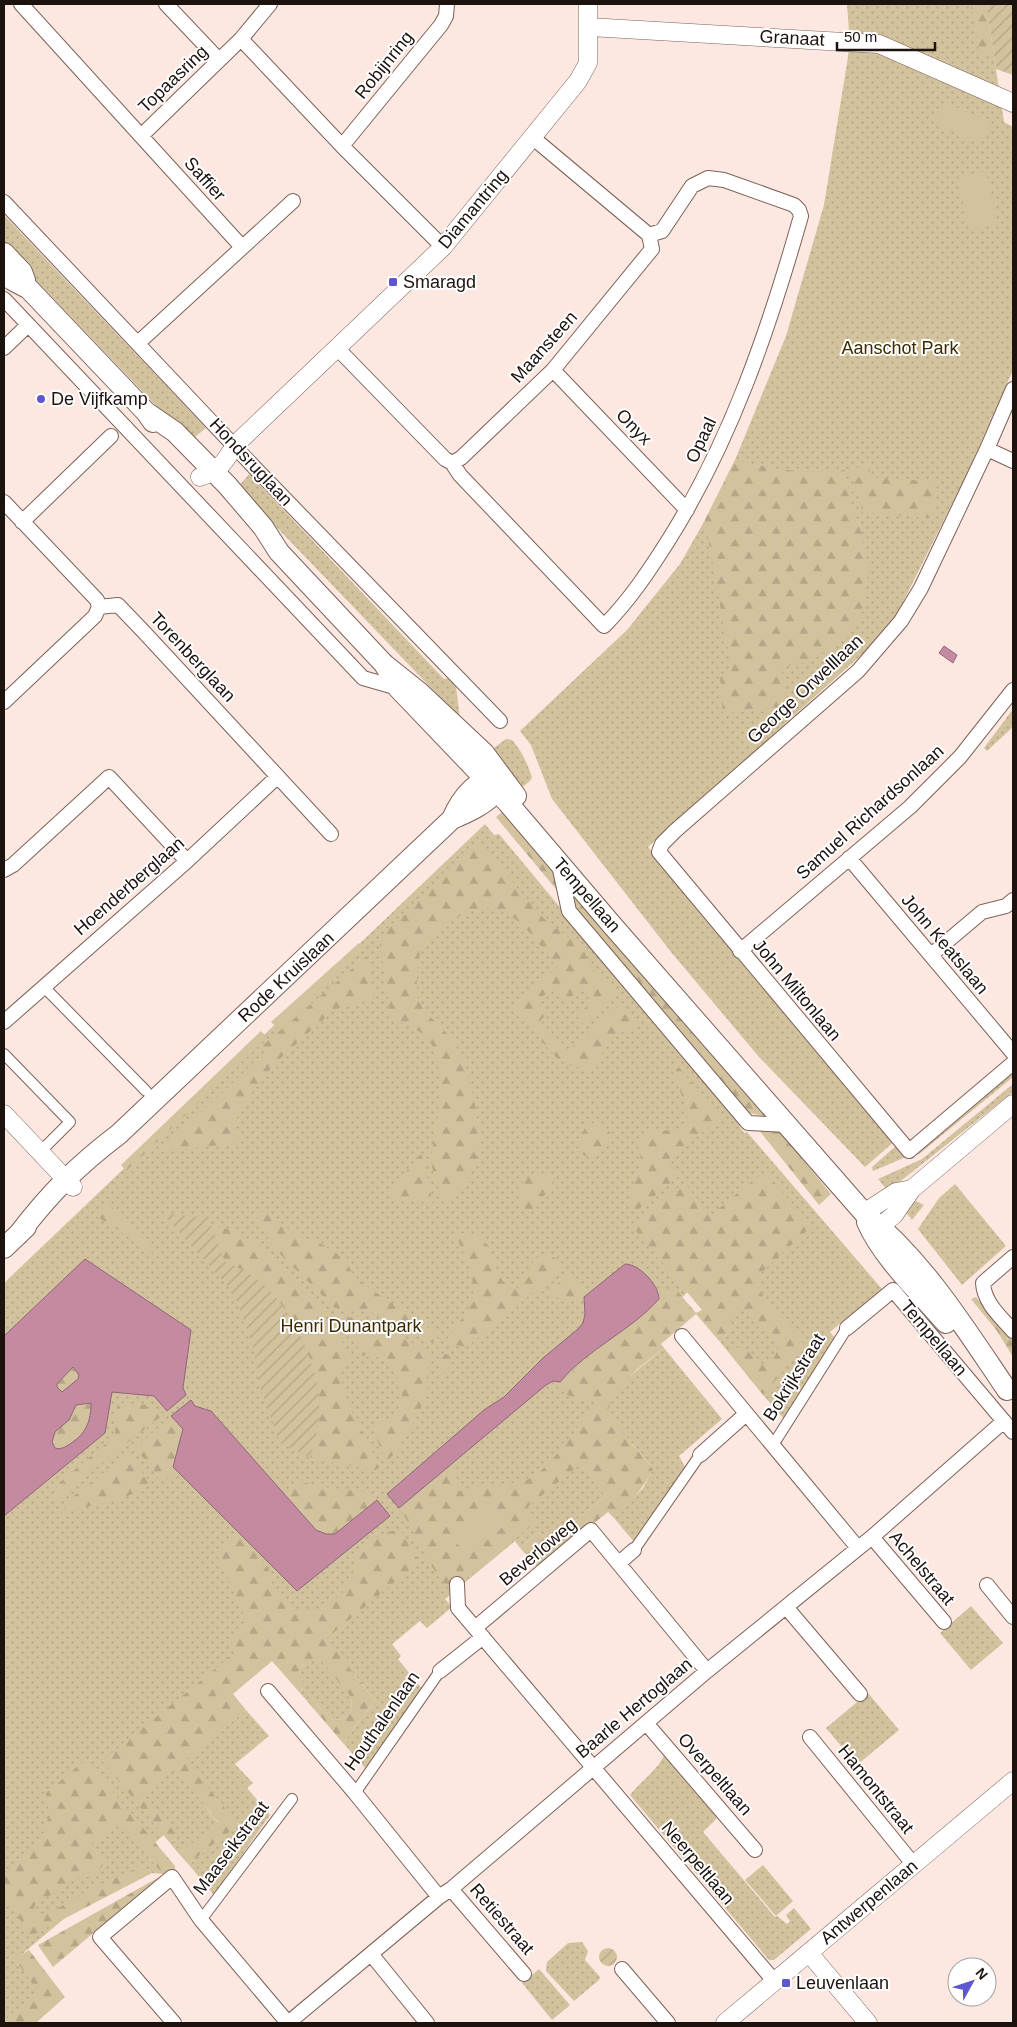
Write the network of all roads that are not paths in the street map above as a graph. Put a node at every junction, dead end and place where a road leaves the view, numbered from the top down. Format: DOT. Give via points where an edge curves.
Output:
graph roads {
  1 [pos="21,4"];
  2 [pos="166,4"];
  3 [pos="270,4"];
  4 [pos="447,4"];
  5 [pos="588,4"];
  6 [pos="589,27"];
  7 [pos="241,39"];
  8 [pos="219,60"];
  9 [pos="1013,103"];
  10 [pos="141,136"];
  11 [pos="532,137"];
  12 [pos="342,146"];
  13 [pos="293,201"];
  14 [pos="4,202"];
  15 [pos="649,235"];
  16 [pos="242,246"];
  17 [pos="443,247"];
  18 [pos="4,253"];
  19 [pos="4,271"];
  20 [pos="29,289"];
  21 [pos="4,299"];
  22 [pos="28,325"];
  23 [pos="138,343"];
  24 [pos="336,347"];
  25 [pos="4,348"];
  26 [pos="553,370"];
  27 [pos="1013,389"];
  28 [pos="124,424"];
  29 [pos="111,436"];
  30 [pos="235,445"];
  31 [pos="987,449"];
  32 [pos="1013,461"];
  33 [pos="452,463"];
  34 [pos="207,471"];
  35 [pos="4,502"];
  36 [pos="687,510"];
  37 [pos="13,519"];
  38 [pos="100,607"];
  39 [pos="384,664"];
  40 [pos="398,688"];
  41 [pos="1013,690"];
  42 [pos="4,702"];
  43 [pos="500,721"];
  44 [pos="277,777"];
  45 [pos="494,781"];
  46 [pos="331,834"];
  47 [pos="659,852"];
  48 [pos="849,858"];
  49 [pos="187,861"];
  50 [pos="558,862"];
  51 [pos="4,870"];
  52 [pos="1013,900"];
  53 [pos="740,951"];
  54 [pos="931,955"];
  55 [pos="44,986"];
  56 [pos="689,1012"];
  57 [pos="4,1022"];
  58 [pos="1013,1053"];
  59 [pos="4,1054"];
  60 [pos="1013,1063"];
  61 [pos="146,1091"];
  62 [pos="1013,1104"];
  63 [pos="4,1114"];
  64 [pos="789,1125"];
  65 [pos="39,1153"];
  66 [pos="69,1183"];
  67 [pos="912,1189"];
  68 [pos="864,1213"];
  69 [pos="877,1230"];
  70 [pos="11,1241"];
  71 [pos="1013,1257"];
  72 [pos="847,1328"];
  73 [pos="1013,1331"];
  74 [pos="682,1336"];
  75 [pos="1010,1394"];
  76 [pos="746,1414"];
  77 [pos="1004,1421"];
  78 [pos="1013,1432"];
  79 [pos="772,1445"];
  80 [pos="700,1455"];
  81 [pos="872,1537"];
  82 [pos="858,1548"];
  83 [pos="634,1550"];
  84 [pos="619,1563"];
  85 [pos="457,1584"];
  86 [pos="987,1585"];
  87 [pos="786,1606"];
  88 [pos="1013,1617"];
  89 [pos="944,1622"];
  90 [pos="479,1632"];
  91 [pos="707,1671"];
  92 [pos="440,1672"];
  93 [pos="268,1691"];
  94 [pos="860,1694"];
  95 [pos="646,1723"];
  96 [pos="810,1737"];
  97 [pos="593,1767"];
  98 [pos="1013,1781"];
  99 [pos="355,1793"];
  100 [pos="292,1799"];
  101 [pos="755,1850"];
  102 [pos="914,1865"];
  103 [pos="451,1889"];
  104 [pos="439,1897"];
  105 [pos="201,1920"];
  106 [pos="809,1953"];
  107 [pos="371,1954"];
  108 [pos="622,1969"];
  109 [pos="524,1974"];
  110 [pos="775,1982"];
  111 [pos="174,2023"];
  112 [pos="288,2023"];
  113 [pos="427,2023"];
  114 [pos="668,2023"];
  115 [pos="725,2023"];
  116 [pos="868,2023"];
  1 -- 10 [label="street, Topaasring"];
  2 -- 8 [label="street"];
  3 -- 7 [label="street, Topaasring"];
  4 -- 12 [label="street, Robijnring" via="441,25"];
  5 -- 6 [label="street, Diamantring"];
  6 -- 9 [label="street, Granaat" via="879,44"];
  6 -- 11 [label="street, Diamantring" via="588,63 578,81"];
  7 -- 8 [label="street, Topaasring"];
  7 -- 12 [label="street"];
  8 -- 10 [label="street, Topaasring"];
  10 -- 16 [label="street, Saffier"];
  11 -- 15 [label="street"];
  11 -- 17 [label="street, Diamantring"];
  12 -- 17 [label="street"];
  13 -- 16 [label="street"];
  14 -- 23 [label="street, Hondsruglaan"];
  15 -- 26 [label="street, Maansteen" via="652,249"];
  15 -- 36 [label="street, Opaal" via="662,231 692,186 708,178 724,180 794,205 801,216 753,368"];
  16 -- 23 [label="street"];
  17 -- 24 [label="street, Diamantring"];
  18 -- 20 [label="main road" via="22,272"];
  19 -- 20 [label="main road" via="12,280"];
  20 -- 34 [label="main road" via="146,412 164,437"];
  21 -- 22 [label="street"];
  22 -- 25 [label="street"];
  22 -- 28 [label="street"];
  23 -- 30 [label="street, Hondsruglaan"];
  24 -- 30 [label="street, Diamantring"];
  24 -- 33 [label="street"];
  26 -- 33 [label="street, Maansteen"];
  26 -- 36 [label="street, Onyx"];
  27 -- 31 [label="street, George Orwelllaan"];
  28 -- 29 [label="street"];
  28 -- 40 [label="street" via="363,678"];
  29 -- 37 [label="street"];
  30 -- 34 [label="street, Diamantring" via="220,452"];
  30 -- 43 [label="street, Hondsruglaan"];
  31 -- 32 [label="street"];
  31 -- 47 [label="street, George Orwelllaan" via="921,588 901,621 858,670 675,831"];
  33 -- 36 [label="street, Opaal" via="604,626 652,566"];
  34 -- 39 [label="main road" via="254,534 279,552"];
  35 -- 37 [label="street"];
  37 -- 38 [label="street" via="97,600"];
  38 -- 42 [label="street" via="96,616"];
  38 -- 44 [label="street, Torenberglaan" via="118,605"];
  39 -- 40 [label="main road"];
  39 -- 45 [label="main road" via="484,753"];
  40 -- 45 [label="main road"];
  41 -- 48 [label="street, Samuel Richardsonlaan" via="960,757 910,807"];
  44 -- 46 [label="street, Torenberglaan"];
  44 -- 49 [label="street, Hoenderberglaan"];
  45 -- 50 [label="main road, Tempellaan"];
  45 -- 56 [label="main road, Tempellaan" via="619,916"];
  45 -- 66 [label="main road, Rode Kruislaan" via="469,791 458,804 452,819 119,1134 91,1168"];
  47 -- 53 [label="street, John Miltonlaan"];
  48 -- 53 [label="street, Samuel Richardsonlaan"];
  48 -- 54 [label="street, John Keatslaan"];
  49 -- 51 [label="street" via="109,777"];
  49 -- 55 [label="street, Hoenderberglaan"];
  50 -- 56 [label="main road, Tempellaan"];
  50 -- 64 [label="street" via="569,911 748,1123"];
  52 -- 54 [label="street" via="1006,906 982,912"];
  53 -- 60 [label="street, John Miltonlaan" via="908,1151"];
  54 -- 58 [label="street, John Keatslaan"];
  55 -- 57 [label="street, Hoenderberglaan"];
  55 -- 61 [label="street"];
  56 -- 64 [label="main road, Tempellaan"];
  59 -- 65 [label="street" via="70,1122"];
  62 -- 67 [label="street"];
  63 -- 65 [label="street"];
  64 -- 68 [label="main road, Tempellaan"];
  65 -- 66 [label="street"];
  66 -- 70 [label="main road, Rode Kruislaan"];
  67 -- 68 [label="street" via="896,1192"];
  67 -- 69 [label="street" via="894,1214"];
  68 -- 69 [label="main road, Tempellaan"];
  69 -- 75 [label="main road, Tempellaan" via="883,1249"];
  71 -- 73 [label="street" via="983,1283 988,1302"];
  72 -- 77 [label="street, Tempellaan" via="893,1290"];
  72 -- 79 [label="street, Bokrijkstraat"];
  74 -- 76 [label="street, Bokrijkstraat"];
  76 -- 79 [label="street, Bokrijkstraat"];
  76 -- 80 [label="street, Bokrijkstraat"];
  77 -- 78 [label="street, Tempellaan"];
  77 -- 81 [label="street, Baarle Hertoglaan"];
  79 -- 82 [label="street, Bokrijkstraat"];
  80 -- 83 [label="street"];
  81 -- 82 [label="street, Baarle Hertoglaan"];
  81 -- 89 [label="street, Achelstraat"];
  82 -- 87 [label="street, Baarle Hertoglaan"];
  83 -- 84 [label="street"];
  84 -- 90 [label="street, Beverloweg" via="591,1530"];
  84 -- 91 [label="street, Beverloweg"];
  85 -- 90 [label="street" via="458,1608"];
  86 -- 88 [label="street"];
  87 -- 91 [label="street, Baarle Hertoglaan"];
  87 -- 94 [label="street"];
  90 -- 92 [label="street, Beverloweg"];
  90 -- 97 [label="street"];
  91 -- 95 [label="street, Baarle Hertoglaan"];
  92 -- 99 [label="street, Houthalenlaan"];
  93 -- 99 [label="street, Houthalenlaan"];
  95 -- 97 [label="street, Baarle Hertoglaan"];
  95 -- 101 [label="street, Overpeltlaan"];
  96 -- 102 [label="street, Hamontstraat"];
  97 -- 103 [label="street, Baarle Hertoglaan"];
  97 -- 110 [label="street, Neerpeltlaan"];
  98 -- 102 [label="street, Antwerpenlaan"];
  99 -- 104 [label="street, Houthalenlaan"];
  100 -- 105 [label="street, Maaseikstraat"];
  102 -- 106 [label="street, Antwerpenlaan"];
  103 -- 104 [label="street, Baarle Hertoglaan"];
  103 -- 109 [label="street, Retiestraat"];
  104 -- 107 [label="street, Baarle Hertoglaan"];
  105 -- 111 [label="street, Maaseikstraat" via="172,1878 100,1937"];
  105 -- 112 [label="street, Maaseikstraat"];
  106 -- 110 [label="street, Antwerpenlaan"];
  106 -- 116 [label="street"];
  107 -- 112 [label="street, Baarle Hertoglaan"];
  107 -- 113 [label="street"];
  108 -- 114 [label="street"];
  110 -- 115 [label="street, Antwerpenlaan"];
}
